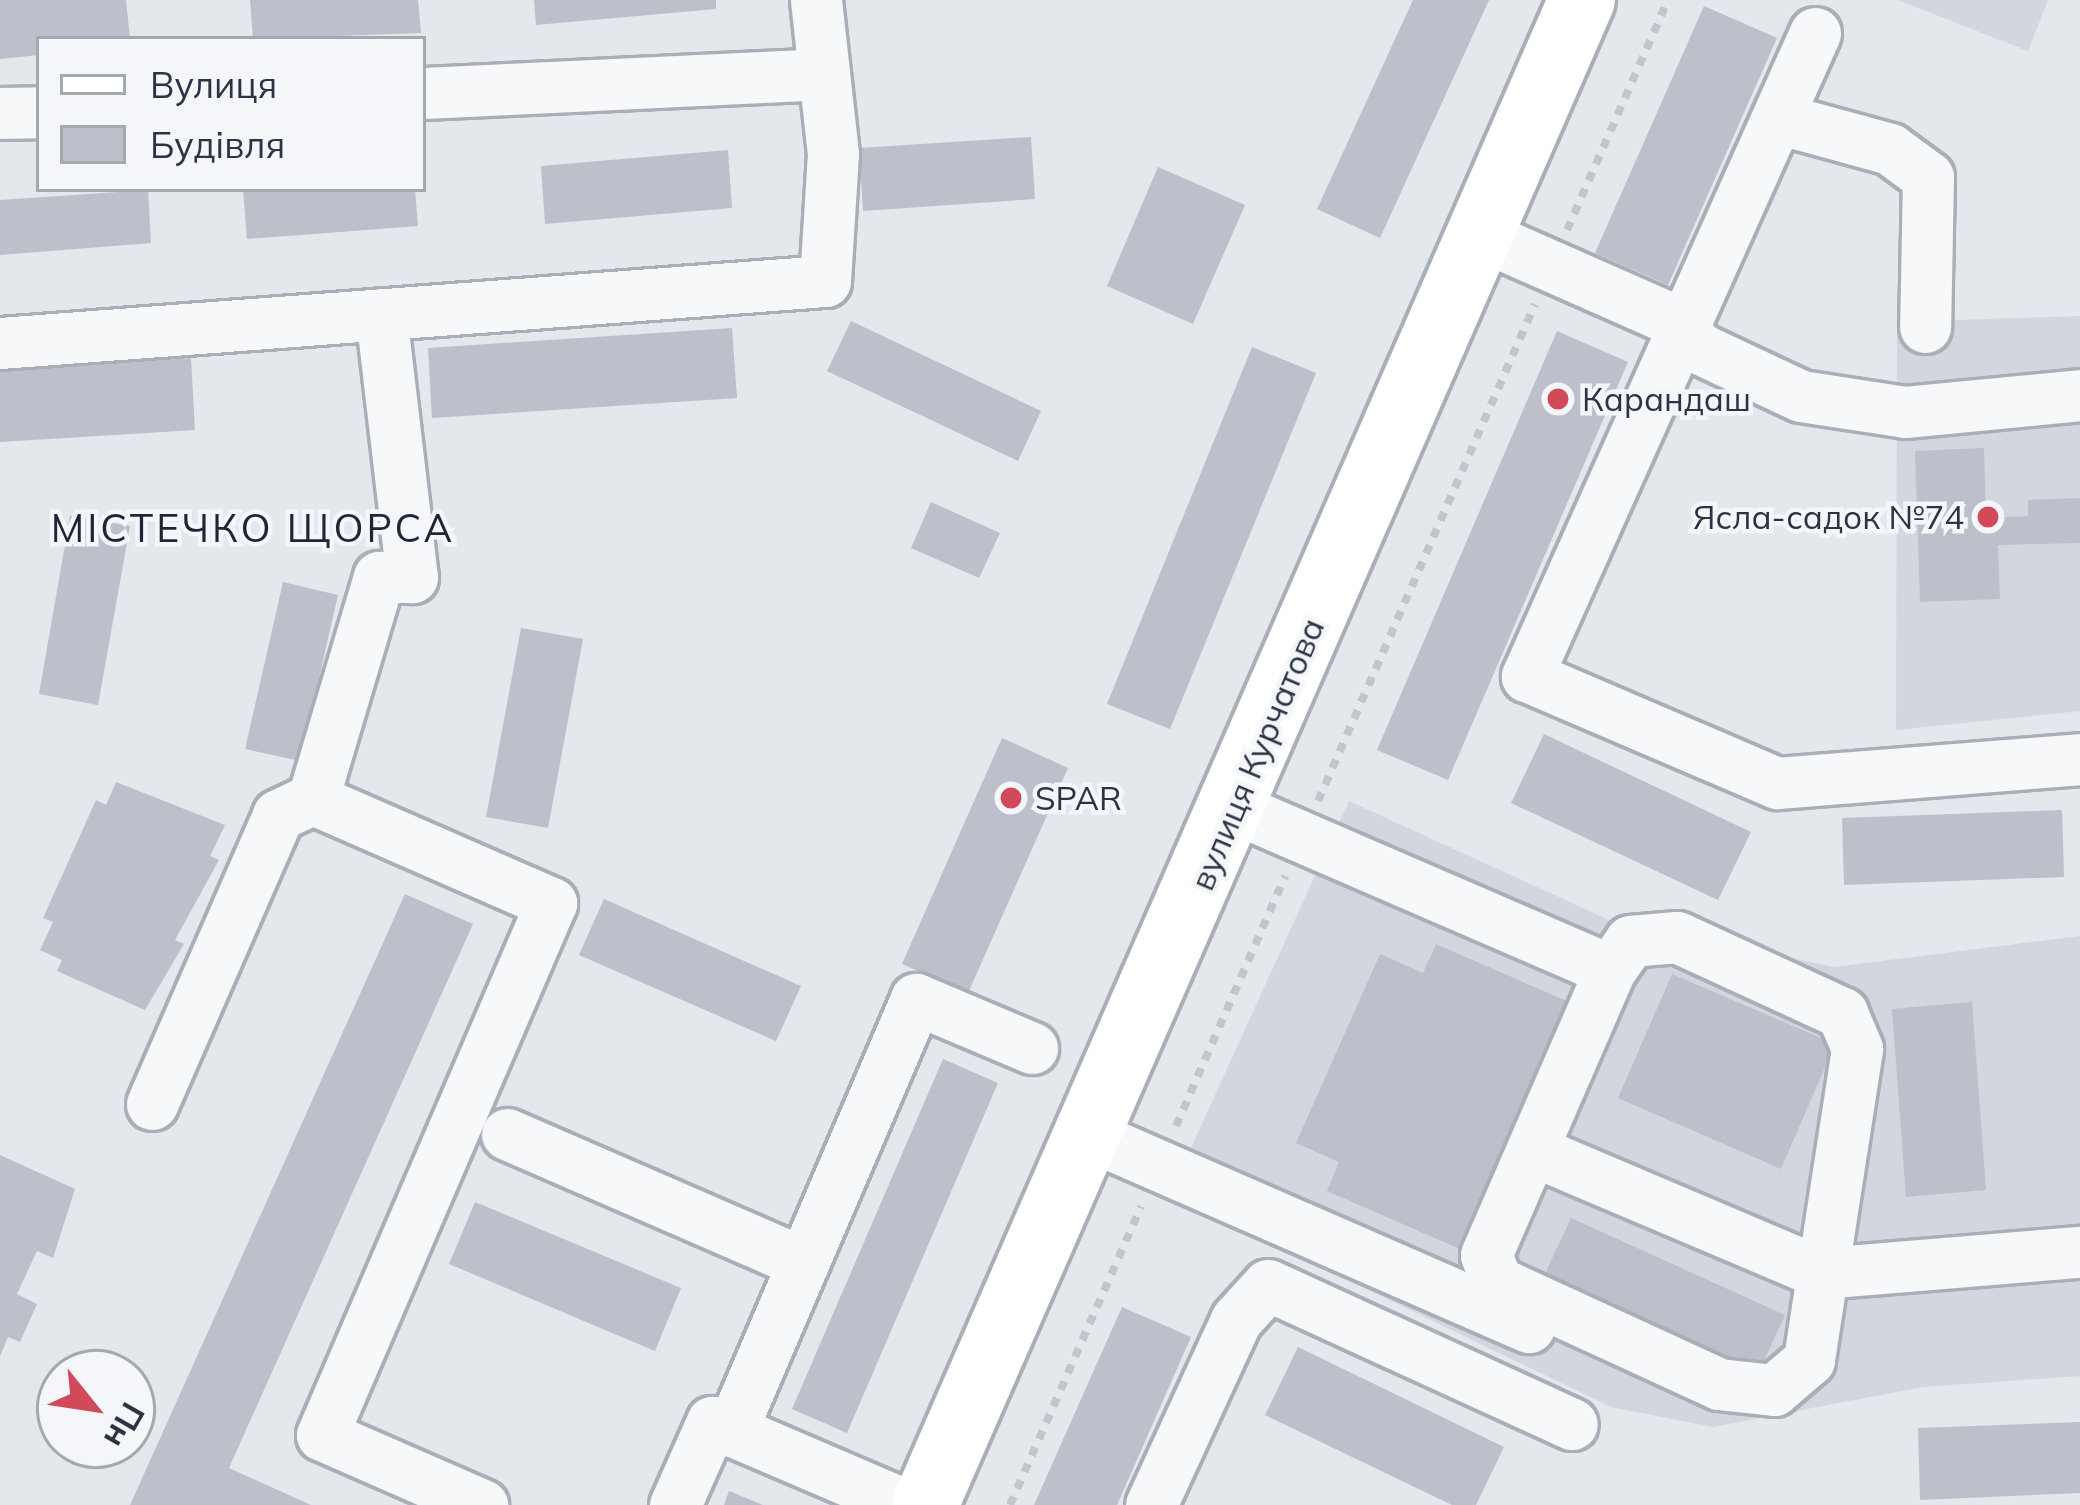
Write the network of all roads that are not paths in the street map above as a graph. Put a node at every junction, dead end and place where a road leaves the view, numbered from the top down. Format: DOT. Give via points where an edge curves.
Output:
graph roads {
  1 [pos="816,0"];
  2 [pos="1582,0"];
  3 [pos="1815,33"];
  4 [pos="822,74"];
  5 [pos="426,93"];
  6 [pos="36,112"];
  7 [pos="0,113"];
  8 [pos="1777,118"];
  9 [pos="1481,235"];
  10 [pos="381,314"];
  11 [pos="1925,327"];
  12 [pos="1680,329"];
  13 [pos="0,343"];
  14 [pos="2080,394"];
  15 [pos="2080,759"];
  16 [pos="313,799"];
  17 [pos="1235,808"];
  18 [pos="1610,970"];
  19 [pos="1032,1048"];
  20 [pos="152,1104"];
  21 [pos="507,1134"];
  22 [pos="1089,1135"];
  23 [pos="1532,1150"];
  24 [pos="2080,1252"];
  25 [pos="803,1263"];
  26 [pos="1822,1274"];
  27 [pos="1574,1346"];
  28 [pos="1572,1424"];
  29 [pos="731,1431"];
  30 [pos="482,1505"];
  31 [pos="676,1505"];
  32 [pos="906,1505"];
  33 [pos="925,1505"];
  34 [pos="1151,1505"];
  1 -- 4 [label="lane"];
  2 -- 9 [label="main road, вулиця Курчатова"];
  3 -- 8 [label="lane"];
  4 -- 5 [label="lane"];
  4 -- 10 [label="lane" via="833,154 825,281"];
  6 -- 7 [label="lane"];
  8 -- 11 [label="lane" via="1890,149 1928,177"];
  8 -- 12 [label="lane"];
  9 -- 12 [label="lane"];
  9 -- 17 [label="main road, вулиця Курчатова"];
  10 -- 13 [label="lane"];
  10 -- 16 [label="lane" via="412,577 379,577"];
  12 -- 14 [label="lane" via="1701,349 1801,396 1905,412"];
  12 -- 15 [label="lane" via="1527,676 1777,783"];
  16 -- 20 [label="lane" via="278,814"];
  16 -- 30 [label="lane" via="550,903 322,1435"];
  17 -- 18 [label="lane"];
  17 -- 22 [label="main road, вулиця Курчатова"];
  18 -- 23 [label="lane"];
  18 -- 26 [label="lane" via="1630,941 1677,938 1842,1013 1857,1049"];
  19 -- 25 [label="lane" via="916,999"];
  21 -- 25 [label="lane"];
  22 -- 27 [label="lane"];
  22 -- 33 [label="main road, вулиця Курчатова"];
  23 -- 26 [label="lane"];
  23 -- 26 [label="lane" via="1486,1255 1497,1282 1719,1384 1774,1390 1809,1360"];
  24 -- 26 [label="lane"];
  25 -- 29 [label="lane"];
  28 -- 34 [label="lane" via="1268,1285 1236,1320"];
  29 -- 31 [label="lane" via="712,1422"];
  29 -- 32 [label="lane"];
}
